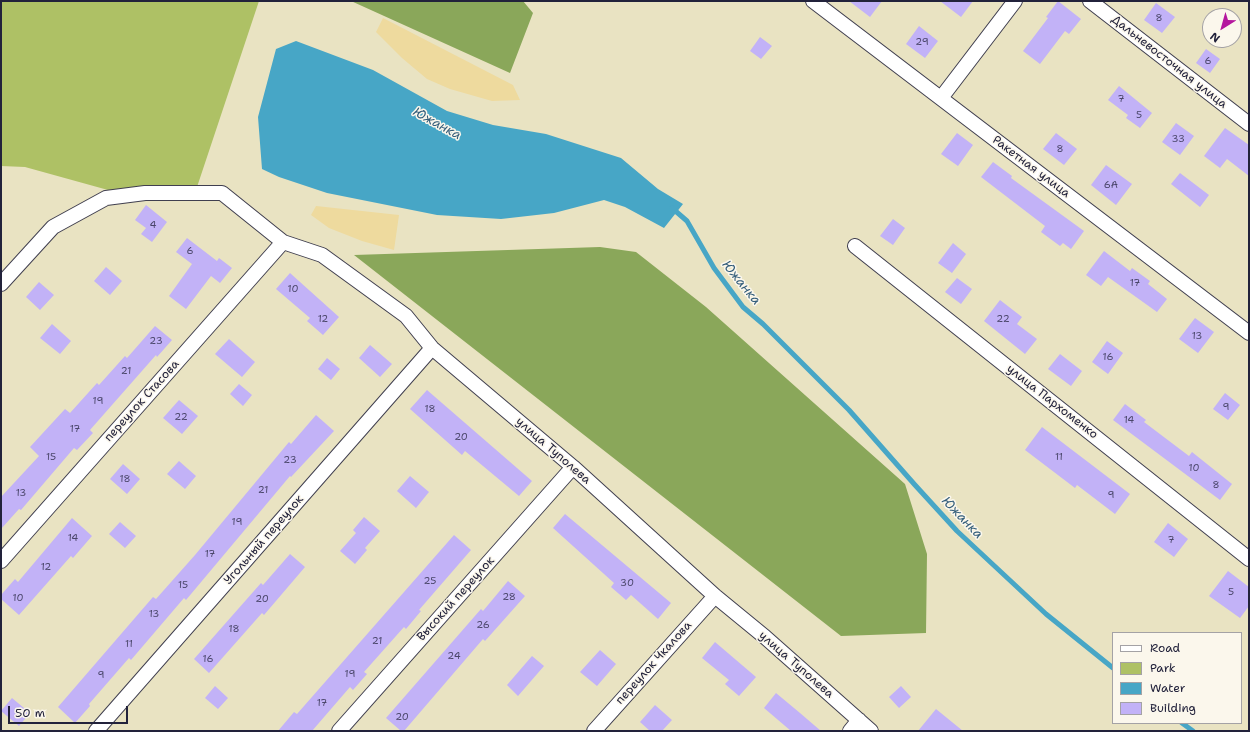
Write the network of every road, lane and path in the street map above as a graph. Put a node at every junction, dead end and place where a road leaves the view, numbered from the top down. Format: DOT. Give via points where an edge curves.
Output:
graph roads {
  1 [pos="813,1"];
  2 [pos="1015,1"];
  3 [pos="1090,1"];
  4 [pos="941,98"];
  5 [pos="1249,124"];
  6 [pos="283,242"];
  7 [pos="855,246"];
  8 [pos="1,284"];
  9 [pos="1249,333"];
  10 [pos="432,348"];
  11 [pos="573,467"];
  12 [pos="1249,558"];
  13 [pos="1,561"];
  14 [pos="715,596"];
  15 [pos="859,720"];
  16 [pos="96,731"];
  17 [pos="339,731"];
  18 [pos="594,731"];
  19 [pos="850,731"];
  20 [pos="871,731"];
  1 -- 4 [label="street, Ракетная улица"];
  2 -- 4 [label="street"];
  3 -- 5 [label="street, Дальневосточная улица"];
  4 -- 9 [label="street, Ракетная улица"];
  6 -- 8 [label="street, улица Туполева" via="222,193 145,193 106,198 53,227"];
  6 -- 10 [label="street, улица Туполева" via="322,255 406,316"];
  6 -- 13 [label="street, переулок Стасова"];
  7 -- 12 [label="street, улица Пархоменко"];
  10 -- 11 [label="street, улица Туполева"];
  10 -- 16 [label="street, Угольный переулок"];
  11 -- 14 [label="street, улица Туполева"];
  11 -- 17 [label="street, Высокий переулок"];
  14 -- 15 [label="street, улица Туполева"];
  14 -- 18 [label="street, переулок Чкалова"];
  15 -- 19 [label="street"];
  15 -- 20 [label="street, улица Туполева"];
}
